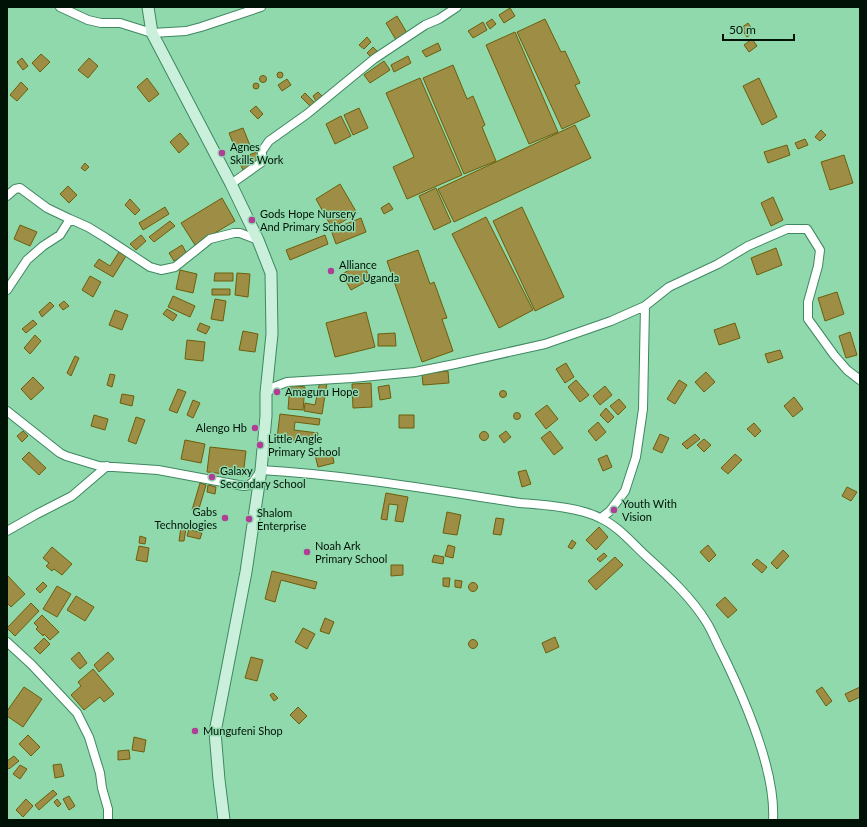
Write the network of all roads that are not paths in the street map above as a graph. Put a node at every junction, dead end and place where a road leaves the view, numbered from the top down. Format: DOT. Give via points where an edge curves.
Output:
graph roads {
  1 [pos="60,7"];
  2 [pos="148,7"];
  3 [pos="261,7"];
  4 [pos="457,7"];
  5 [pos="152,33"];
  6 [pos="231,184"];
  7 [pos="7,196"];
  8 [pos="70,219"];
  9 [pos="258,240"];
  10 [pos="7,290"];
  11 [pos="645,306"];
  12 [pos="860,380"];
  13 [pos="266,393"];
  14 [pos="7,411"];
  15 [pos="107,466"];
  16 [pos="261,470"];
  17 [pos="601,518"];
  18 [pos="7,531"];
  19 [pos="7,642"];
  20 [pos="108,820"];
  21 [pos="224,820"];
  22 [pos="774,820"];
  1 -- 5 [label="street" via="88,20 120,23"];
  2 -- 5 [label="street"];
  3 -- 5 [label="street" via="186,31"];
  4 -- 6 [label="street" via="374,59 307,114 269,141 262,151 262,162"];
  5 -- 6 [label="street"];
  6 -- 9 [label="street"];
  7 -- 8 [label="street" via="20,188 47,208"];
  8 -- 9 [label="street" via="88,227 150,267 161,270 175,267 210,239 240,233"];
  8 -- 10 [label="street" via="60,235 27,260"];
  9 -- 13 [label="street" via="271,273 272,334"];
  11 -- 12 [label="street" via="669,287 718,264 748,246 787,229 807,229 820,250 808,302 808,319 847,370"];
  11 -- 13 [label="street" via="612,321 545,344 415,372 287,382"];
  11 -- 17 [label="street" via="643,409 636,457 625,491"];
  13 -- 16 [label="street"];
  14 -- 15 [label="street" via="60,453 99,466"];
  15 -- 16 [label="street" via="158,470 244,486 252,483"];
  15 -- 18 [label="street" via="72,496"];
  16 -- 17 [label="street" via="375,481 543,505"];
  16 -- 21 [label="street" via="246,572 216,732"];
  17 -- 22 [label="street" via="624,535 667,576 708,624 740,691 761,746 772,792"];
  19 -- 20 [label="street" via="78,713 86,729 100,773 108,808"];
}
